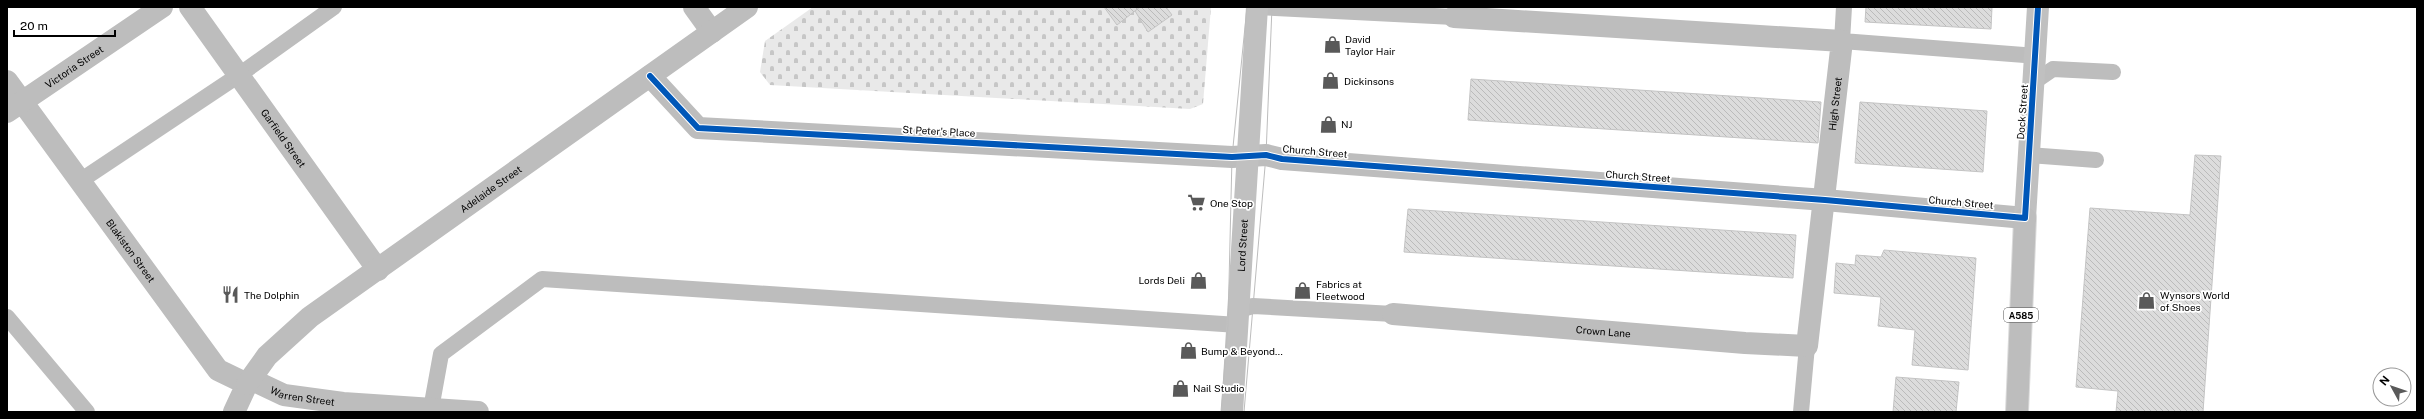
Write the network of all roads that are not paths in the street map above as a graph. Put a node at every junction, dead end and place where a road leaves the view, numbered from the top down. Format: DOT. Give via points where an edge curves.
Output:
graph roads {
  1 [pos="162,7"];
  2 [pos="190,7"];
  3 [pos="334,7"];
  4 [pos="694,7"];
  5 [pos="747,7"];
  6 [pos="1257,7"];
  7 [pos="1844,7"];
  8 [pos="2038,7"];
  9 [pos="1402,11"];
  10 [pos="1454,17"];
  11 [pos="712,32"];
  12 [pos="1842,41"];
  13 [pos="2036,56"];
  14 [pos="2113,72"];
  15 [pos="239,75"];
  16 [pos="650,76"];
  17 [pos="7,81"];
  18 [pos="2034,82"];
  19 [pos="15,107"];
  20 [pos="2029,156"];
  21 [pos="1249,157"];
  22 [pos="2096,160"];
  23 [pos="80,181"];
  24 [pos="1825,200"];
  25 [pos="2026,218"];
  26 [pos="378,270"];
  27 [pos="1244,314"];
  28 [pos="1393,314"];
  29 [pos="7,317"];
  30 [pos="1807,346"];
  31 [pos="248,382"];
  32 [pos="431,409"];
  33 [pos="87,412"];
  34 [pos="234,412"];
  35 [pos="478,412"];
  36 [pos="1232,412"];
  37 [pos="1801,412"];
  38 [pos="2017,412"];
  1 -- 19 [label="main road, Victoria Street"];
  2 -- 15 [label="main road, Garfield Street"];
  3 -- 15 [label="lane"];
  4 -- 11 [label="main road"];
  5 -- 11 [label="main road, Adelaide Street"];
  6 -- 9 [label="lane"];
  6 -- 21 [label="street, Lord Street"];
  7 -- 12 [label="lane, High Street"];
  8 -- 13 [label="street, Dock Street"];
  9 -- 10 [label="lane"];
  10 -- 12 [label="main road"];
  11 -- 16 [label="main road, Adelaide Street"];
  12 -- 13 [label="lane"];
  12 -- 24 [label="main road, High Street"];
  13 -- 18 [label="street, Dock Street"];
  14 -- 18 [label="lane" via="2053,69"];
  15 -- 23 [label="lane"];
  15 -- 26 [label="main road, Garfield Street"];
  16 -- 21 [label="main road, St Peter's Place" via="698,128"];
  16 -- 26 [label="main road, Adelaide Street"];
  17 -- 19 [label="main road, Blakiston Street"];
  18 -- 20 [label="street, Dock Street"];
  19 -- 23 [label="main road, Blakiston Street"];
  20 -- 22 [label="lane"];
  20 -- 25 [label="street, Dock Street"];
  21 -- 24 [label="main road, Church Street" via="1266,155 1282,159"];
  21 -- 27 [label="street, Lord Street"];
  23 -- 31 [label="main road, Blakiston Street" via="218,370"];
  24 -- 25 [label="main road, Church Street"];
  24 -- 30 [label="main road"];
  25 -- 38 [label="main road, Dock Street / A585"];
  26 -- 31 [label="main road, Adelaide Street" via="283,339"];
  27 -- 28 [label="lane, Crown Lane"];
  27 -- 32 [label="lane, Crown Lane" via="542,279 441,354"];
  27 -- 36 [label="street, Lord Street"];
  28 -- 30 [label="main road, Crown Lane"];
  29 -- 33 [label="lane"];
  30 -- 37 [label="lane"];
  31 -- 32 [label="main road, Warren Street" via="284,395 343,403"];
  31 -- 34 [label="main road"];
  32 -- 35 [label="main road, Warren Street"];
}
